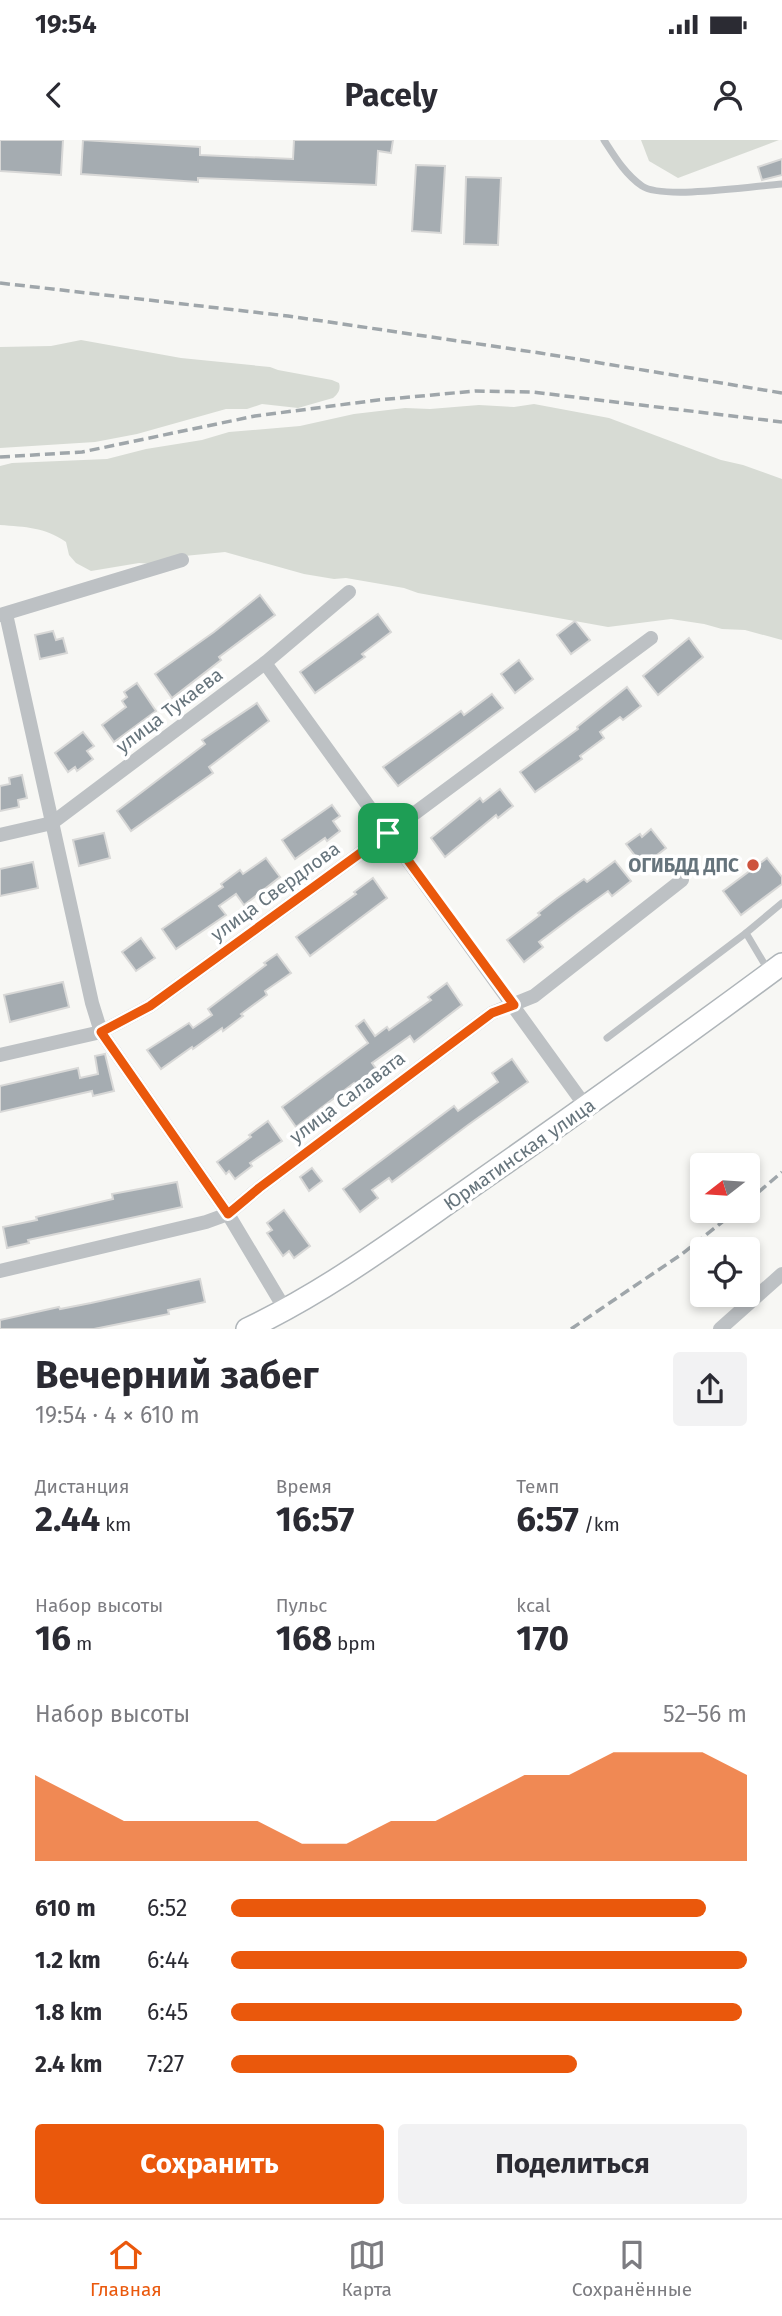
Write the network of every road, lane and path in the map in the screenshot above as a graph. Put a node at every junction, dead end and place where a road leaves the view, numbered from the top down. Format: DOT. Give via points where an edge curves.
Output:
graph roads {
  1 [pos="604,140"];
  2 [pos="782,184"];
  3 [pos="182,560"];
  4 [pos="349,592"];
  5 [pos="3,614"];
  6 [pos="651,638"];
  7 [pos="265,663"];
  8 [pos="52,823"];
  9 [pos="388,833"];
  10 [pos="0,835"];
  11 [pos="682,880"];
  12 [pos="782,902"];
  13 [pos="746,933"];
  14 [pos="776,969"];
  15 [pos="514,1005"];
  16 [pos="101,1032"];
  17 [pos="607,1038"];
  18 [pos="0,1055"];
  19 [pos="586,1107"];
  20 [pos="228,1214"];
  21 [pos="0,1271"];
  22 [pos="782,1274"];
  23 [pos="286,1311"];
  24 [pos="247,1329"];
  25 [pos="720,1329"];
  1 -- 2 [label="lane" via="619,165 644,188 674,193"];
  3 -- 5 [label="street"];
  4 -- 7 [label="street, улица Тукаева"];
  5 -- 8 [label="street"];
  6 -- 9 [label="street, улица Свердлова"];
  7 -- 8 [label="street, улица Тукаева"];
  7 -- 9 [label="street"];
  8 -- 10 [label="street, улица Тукаева"];
  8 -- 16 [label="street"];
  9 -- 15 [label="street"];
  9 -- 16 [label="street, улица Свердлова" via="150,1006"];
  11 -- 15 [label="street, улица Салавата" via="534,996"];
  12 -- 13 [label="lane"];
  13 -- 14 [label="lane"];
  13 -- 17 [label="lane"];
  14 -- 19 [label="main road, Юрматинская улица"];
  15 -- 19 [label="street"];
  15 -- 20 [label="street, улица Салавата" via="492,1013"];
  16 -- 18 [label="street, улица Свердлова"];
  16 -- 20 [label="street"];
  19 -- 23 [label="main road, Юрматинская улица" via="334,1283"];
  20 -- 21 [label="street, улица Салавата"];
  20 -- 23 [label="street"];
  22 -- 25 [label="street"];
  23 -- 24 [label="main road, Юрматинская улица"];
}
